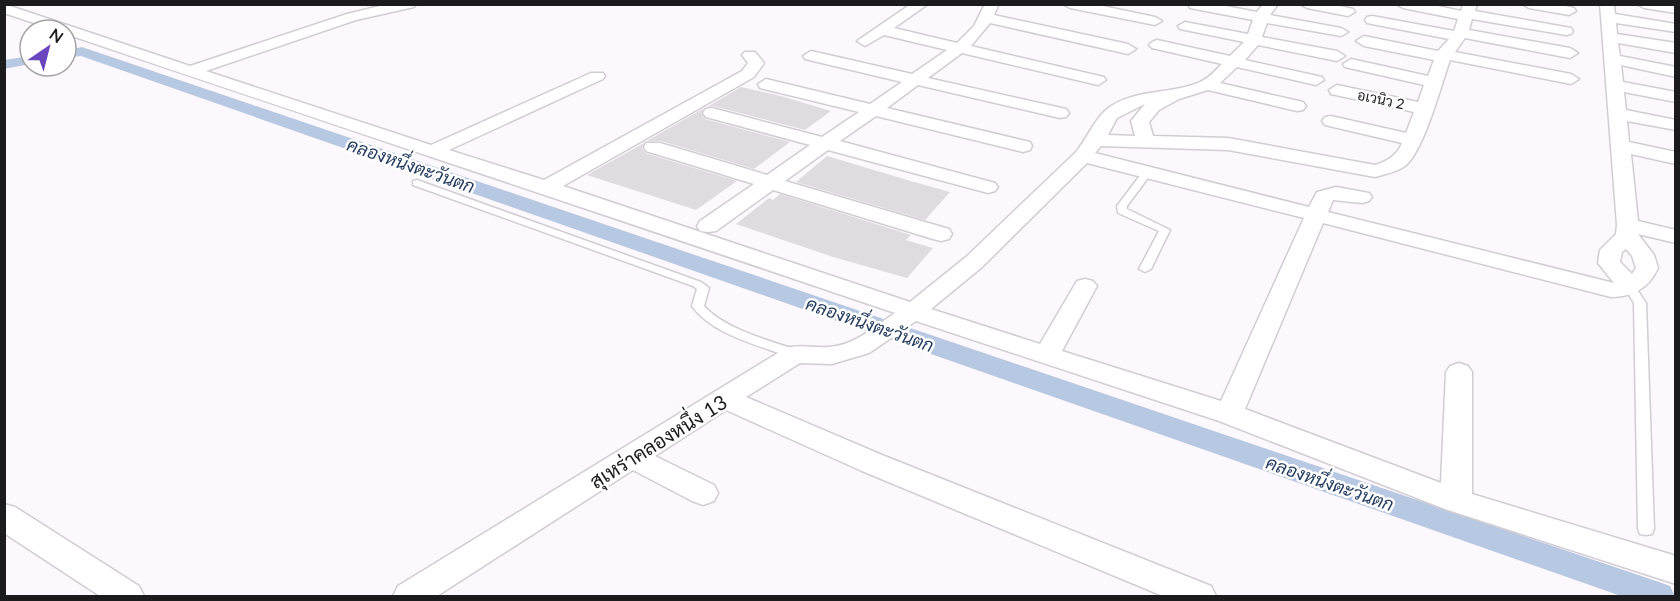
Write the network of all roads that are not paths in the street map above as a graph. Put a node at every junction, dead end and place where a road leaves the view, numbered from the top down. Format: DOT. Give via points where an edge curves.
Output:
graph roads {
  1 [pos="409,4"];
  2 [pos="921,4"];
  3 [pos="1070,4"];
  4 [pos="1307,4"];
  5 [pos="1403,4"];
  6 [pos="1529,4"];
  7 [pos="1644,4"];
  8 [pos="1196,5"];
  9 [pos="4,8"];
  10 [pos="1676,9"];
  11 [pos="989,11"];
  12 [pos="1266,11"];
  13 [pos="1468,11"];
  14 [pos="1569,11"];
  15 [pos="1608,11"];
  16 [pos="1348,12"];
  17 [pos="1372,20"];
  18 [pos="1155,21"];
  19 [pos="1185,26"];
  20 [pos="1676,27"];
  21 [pos="881,30"];
  22 [pos="1566,31"];
  23 [pos="1341,32"];
  24 [pos="1460,34"];
  25 [pos="1610,37"];
  26 [pos="1254,40"];
  27 [pos="865,41"];
  28 [pos="1365,41"];
  29 [pos="1157,45"];
  30 [pos="960,48"];
  31 [pos="1676,48"];
  32 [pos="1128,49"];
  33 [pos="1570,53"];
  34 [pos="750,55"];
  35 [pos="1443,55"];
  36 [pos="811,56"];
  37 [pos="1613,59"];
  38 [pos="1234,62"];
  39 [pos="190,71"];
  40 [pos="1676,72"];
  41 [pos="597,76"];
  42 [pos="915,79"];
  43 [pos="1571,79"];
  44 [pos="1098,80"];
  45 [pos="1316,80"];
  46 [pos="1434,81"];
  47 [pos="765,84"];
  48 [pos="1208,85"];
  49 [pos="1615,85"];
  50 [pos="1337,90"];
  51 [pos="1173,95"];
  52 [pos="1676,97"];
  53 [pos="1298,106"];
  54 [pos="873,109"];
  55 [pos="1424,109"];
  56 [pos="712,113"];
  57 [pos="1060,113"];
  58 [pos="1618,114"];
  59 [pos="1331,120"];
  60 [pos="1676,125"];
  61 [pos="1145,140"];
  62 [pos="1412,140"];
  63 [pos="824,143"];
  64 [pos="1023,146"];
  65 [pos="1622,146"];
  66 [pos="653,147"];
  67 [pos="1089,148"];
  68 [pos="433,151"];
  69 [pos="1676,158"];
  70 [pos="1148,171"];
  71 [pos="770,182"];
  72 [pos="417,183"];
  73 [pos="584,186"];
  74 [pos="546,188"];
  75 [pos="988,188"];
  76 [pos="1362,197"];
  77 [pos="1316,214"];
  78 [pos="708,226"];
  79 [pos="1628,231"];
  80 [pos="940,234"];
  81 [pos="1676,237"];
  82 [pos="1145,269"];
  83 [pos="1085,286"];
  84 [pos="1630,287"];
  85 [pos="889,288"];
  86 [pos="910,314"];
  87 [pos="795,354"];
  88 [pos="1046,356"];
  89 [pos="1459,372"];
  90 [pos="725,399"];
  91 [pos="1229,414"];
  92 [pos="632,456"];
  93 [pos="703,493"];
  94 [pos="1456,501"];
  95 [pos="4,516"];
  96 [pos="1646,529"];
  97 [pos="1676,570"];
  98 [pos="127,597"];
  99 [pos="410,597"];
  100 [pos="1199,597"];
  1 -- 39 [label="street" via="352,17"];
  2 -- 21 [label="street"];
  3 -- 18 [label="street"];
  4 -- 16 [label="street"];
  5 -- 13 [label="street"];
  6 -- 14 [label="street"];
  7 -- 10 [label="street"];
  8 -- 12 [label="street"];
  9 -- 39 [label="street"];
  11 -- 30 [label="street" via="980,28"];
  11 -- 32 [label="street"];
  12 -- 23 [label="street"];
  12 -- 26 [label="street"];
  13 -- 22 [label="street"];
  13 -- 24 [label="street"];
  15 -- 20 [label="street"];
  15 -- 25 [label="street"];
  17 -- 24 [label="street"];
  19 -- 26 [label="street"];
  21 -- 27 [label="street"];
  21 -- 30 [label="street"];
  24 -- 33 [label="street"];
  24 -- 35 [label="street"];
  25 -- 31 [label="street"];
  25 -- 37 [label="street"];
  26 -- 38 [label="street"];
  26 -- 46 [label="street"];
  28 -- 35 [label="street"];
  29 -- 38 [label="street"];
  30 -- 42 [label="street"];
  30 -- 44 [label="street"];
  34 -- 74 [label="street" via="756,63 748,74"];
  35 -- 43 [label="street"];
  35 -- 46 [label="street"];
  36 -- 42 [label="street"];
  37 -- 40 [label="street"];
  37 -- 49 [label="street"];
  38 -- 45 [label="street"];
  38 -- 48 [label="street"];
  39 -- 68 [label="street"];
  41 -- 68 [label="street"];
  42 -- 54 [label="street"];
  42 -- 57 [label="street"];
  46 -- 55 [label="street"];
  47 -- 54 [label="street"];
  48 -- 51 [label="street"];
  48 -- 53 [label="street"];
  49 -- 52 [label="street"];
  49 -- 58 [label="street"];
  50 -- 55 [label="street, อเวนิว 2"];
  51 -- 61 [label="street" via="1145,112 1140,121"];
  51 -- 67 [label="street" via="1143,99 1118,109"];
  54 -- 63 [label="street"];
  54 -- 64 [label="street"];
  55 -- 62 [label="street"];
  56 -- 63 [label="street"];
  58 -- 60 [label="street"];
  58 -- 65 [label="street"];
  59 -- 62 [label="street"];
  61 -- 62 [label="street" via="1255,147 1375,171 1401,161"];
  61 -- 67 [label="street"];
  63 -- 71 [label="street"];
  63 -- 75 [label="street"];
  65 -- 69 [label="street"];
  65 -- 79 [label="street"];
  66 -- 71 [label="street"];
  67 -- 70 [label="street"];
  67 -- 86 [label="street" via="956,278"];
  68 -- 74 [label="street"];
  70 -- 77 [label="street"];
  70 -- 82 [label="lane" via="1122,206 1122,211 1165,230"];
  71 -- 78 [label="street"];
  71 -- 80 [label="street"];
  72 -- 87 [label="lane" via="697,284 703,288 698,306 713,320"];
  73 -- 78 [label="street"];
  74 -- 86 [label="street"];
  76 -- 77 [label="street" via="1328,194"];
  77 -- 84 [label="street" via="1611,290"];
  77 -- 91 [label="street"];
  78 -- 85 [label="street"];
  79 -- 81 [label="street"];
  79 -- 84 [label="street" via="1647,268 1643,278"];
  79 -- 84 [label="street" via="1611,250 1609,263"];
  83 -- 88 [label="street"];
  84 -- 96 [label="lane" via="1640,303"];
  86 -- 87 [label="street" via="852,351 837,355"];
  86 -- 88 [label="street"];
  87 -- 90 [label="street, สุเหร่าคลองหนึ่ง 13"];
  88 -- 91 [label="street"];
  89 -- 94 [label="street"];
  90 -- 92 [label="street, สุเหร่าคลองหนึ่ง 13"];
  90 -- 100 [label="street"];
  91 -- 94 [label="street"];
  92 -- 93 [label="street"];
  92 -- 99 [label="street, สุเหร่าคลองหนึ่ง 13"];
  94 -- 97 [label="street"];
  95 -- 98 [label="street"];
}
